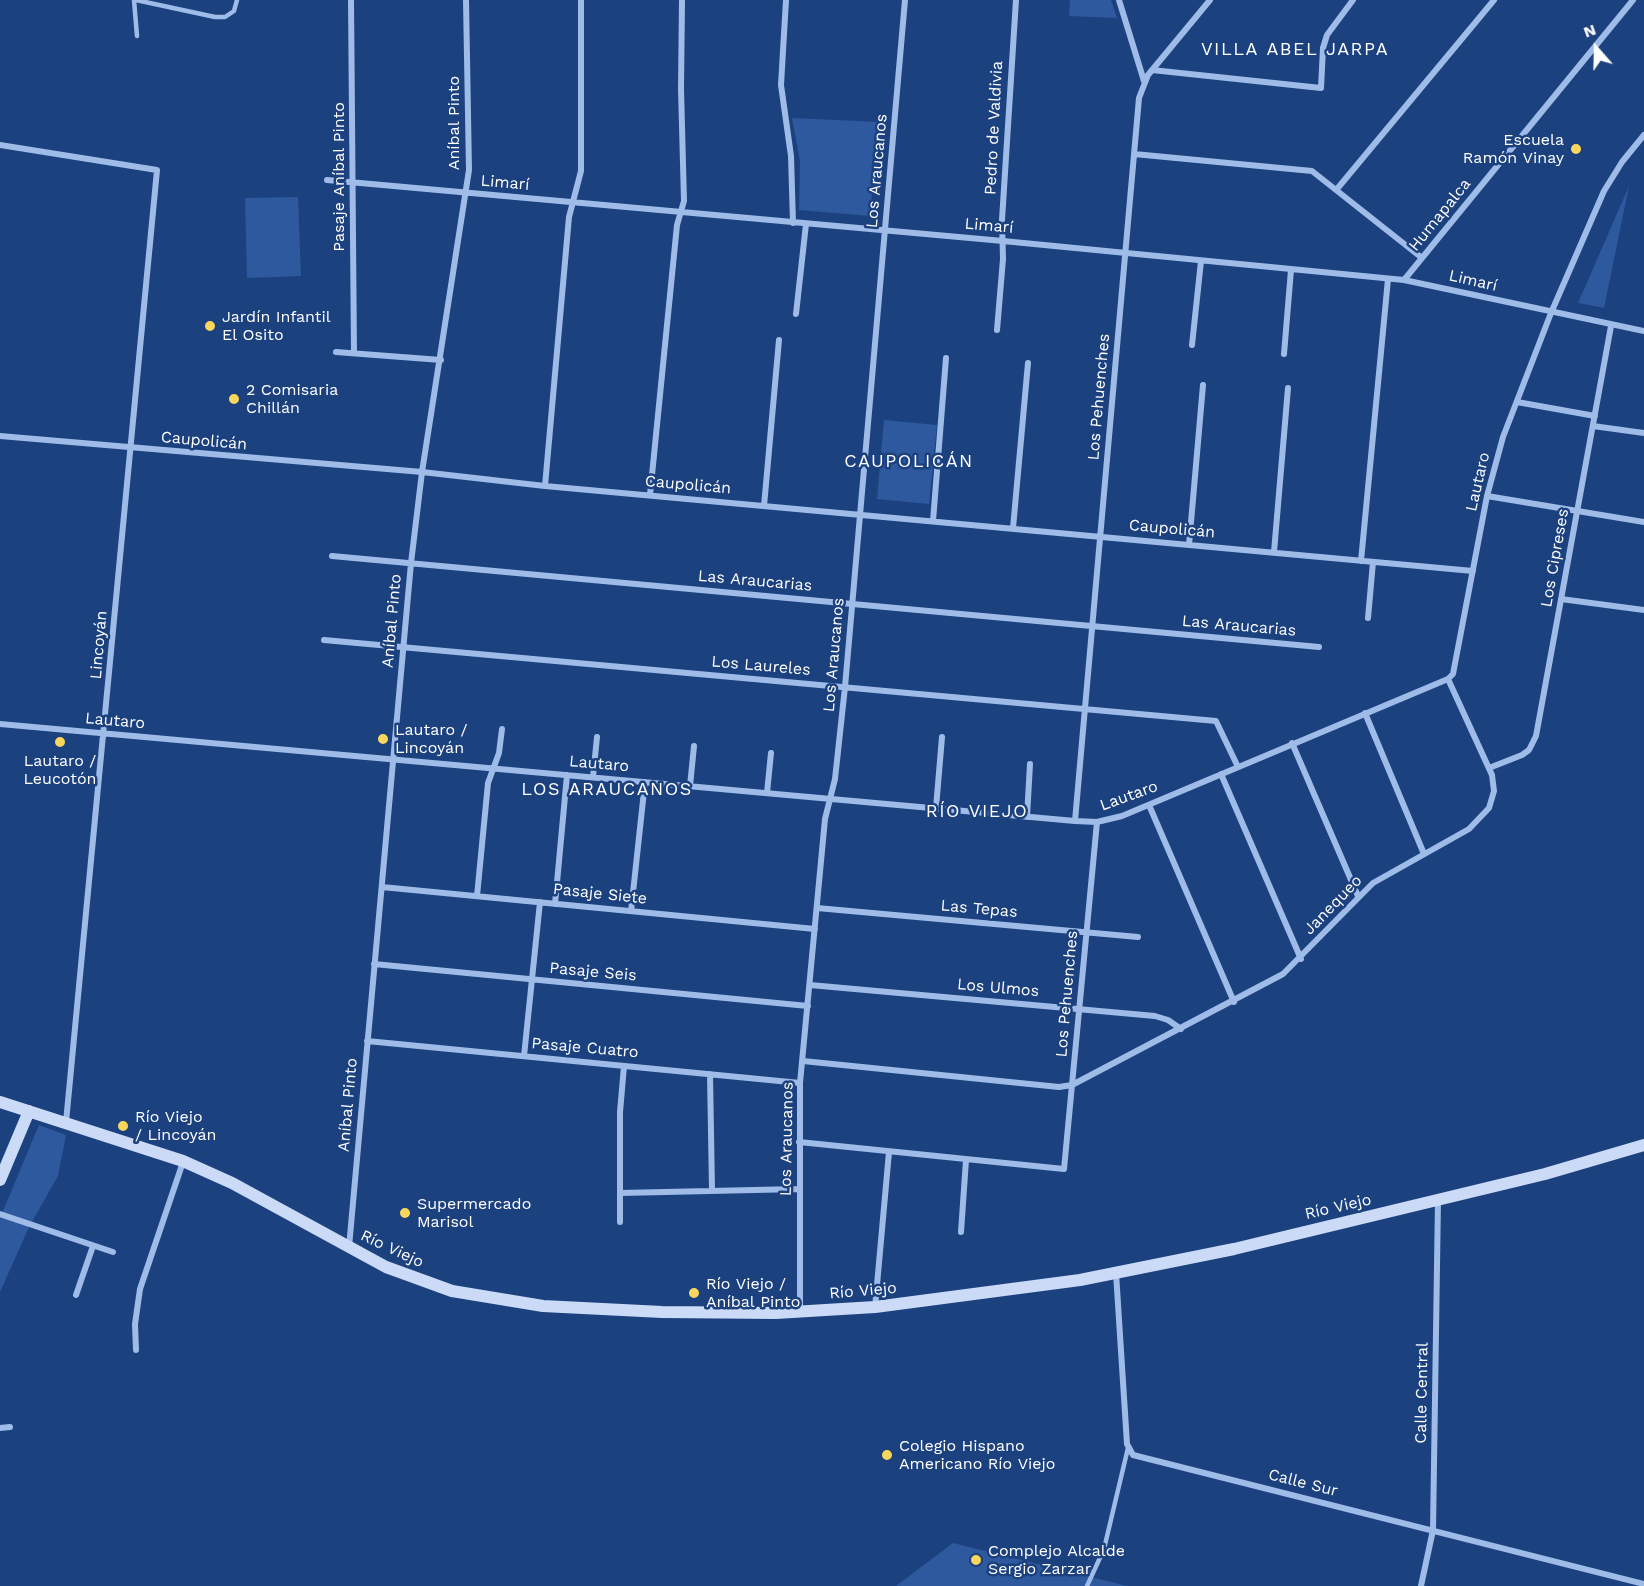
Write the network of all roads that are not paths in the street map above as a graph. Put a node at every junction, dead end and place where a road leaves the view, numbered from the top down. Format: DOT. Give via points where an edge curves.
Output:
graph roads {
  1 [pos="135,0"];
  2 [pos="237,0"];
  3 [pos="351,0"];
  4 [pos="466,0"];
  5 [pos="581,0"];
  6 [pos="681,0"];
  7 [pos="786,0"];
  8 [pos="904,0"];
  9 [pos="1016,0"];
  10 [pos="1119,0"];
  11 [pos="1210,0"];
  12 [pos="1353,0"];
  13 [pos="1494,0"];
  14 [pos="1633,0"];
  15 [pos="137,36"];
  16 [pos="1152,70"];
  17 [pos="1144,81"];
  18 [pos="1644,135"];
  19 [pos="0,145"];
  20 [pos="1134,154"];
  21 [pos="327,180"];
  22 [pos="353,183"];
  23 [pos="1337,189"];
  24 [pos="464,193"];
  25 [pos="573,203"];
  26 [pos="681,213"];
  27 [pos="793,223"];
  28 [pos="806,224"];
  29 [pos="885,231"];
  30 [pos="1003,241"];
  31 [pos="1125,253"];
  32 [pos="1422,258"];
  33 [pos="1202,261"];
  34 [pos="1291,270"];
  35 [pos="1388,279"];
  36 [pos="1404,280"];
  37 [pos="1551,313"];
  38 [pos="796,314"];
  39 [pos="1611,326"];
  40 [pos="997,330"];
  41 [pos="1644,331"];
  42 [pos="779,340"];
  43 [pos="1192,345"];
  44 [pos="336,352"];
  45 [pos="354,353"];
  46 [pos="1284,354"];
  47 [pos="946,358"];
  48 [pos="441,360"];
  49 [pos="1028,363"];
  50 [pos="1203,385"];
  51 [pos="1288,388"];
  52 [pos="1517,402"];
  53 [pos="1595,416"];
  54 [pos="1593,426"];
  55 [pos="1644,433"];
  56 [pos="0,436"];
  57 [pos="131,448"];
  58 [pos="422,472"];
  59 [pos="545,486"];
  60 [pos="650,495"];
  61 [pos="1487,496"];
  62 [pos="764,506"];
  63 [pos="1577,511"];
  64 [pos="861,515"];
  65 [pos="933,521"];
  66 [pos="1644,522"];
  67 [pos="1013,528"];
  68 [pos="1100,536"];
  69 [pos="1189,545"];
  70 [pos="1274,552"];
  71 [pos="332,556"];
  72 [pos="1361,561"];
  73 [pos="1373,562"];
  74 [pos="411,563"];
  75 [pos="1473,571"];
  76 [pos="1561,599"];
  77 [pos="853,604"];
  78 [pos="1644,610"];
  79 [pos="1368,618"];
  80 [pos="1092,626"];
  81 [pos="324,640"];
  82 [pos="403,647"];
  83 [pos="1319,647"];
  84 [pos="1448,679"];
  85 [pos="845,687"];
  86 [pos="1085,709"];
  87 [pos="1365,713"];
  88 [pos="0,724"];
  89 [pos="502,729"];
  90 [pos="105,734"];
  91 [pos="597,737"];
  92 [pos="942,737"];
  93 [pos="1292,744"];
  94 [pos="694,746"];
  95 [pos="771,753"];
  96 [pos="393,759"];
  97 [pos="1030,764"];
  98 [pos="1238,767"];
  99 [pos="493,768"];
  100 [pos="1489,768"];
  101 [pos="1221,774"];
  102 [pos="567,775"];
  103 [pos="593,777"];
  104 [pos="645,782"];
  105 [pos="690,786"];
  106 [pos="767,793"];
  107 [pos="830,799"];
  108 [pos="1149,805"];
  109 [pos="936,808"];
  110 [pos="1027,817"];
  111 [pos="1075,821"];
  112 [pos="1097,822"];
  113 [pos="1425,854"];
  114 [pos="382,887"];
  115 [pos="477,896"];
  116 [pos="1358,896"];
  117 [pos="540,902"];
  118 [pos="555,904"];
  119 [pos="817,908"];
  120 [pos="631,911"];
  121 [pos="815,929"];
  122 [pos="1086,932"];
  123 [pos="1138,937"];
  124 [pos="1300,959"];
  125 [pos="374,964"];
  126 [pos="532,979"];
  127 [pos="810,985"];
  128 [pos="1234,1002"];
  129 [pos="808,1005"];
  130 [pos="1079,1009"];
  131 [pos="1181,1029"];
  132 [pos="367,1041"];
  133 [pos="524,1056"];
  134 [pos="803,1061"];
  135 [pos="624,1066"];
  136 [pos="710,1074"];
  137 [pos="800,1083"];
  138 [pos="1072,1085"];
  139 [pos="0,1102"];
  140 [pos="29,1111"];
  141 [pos="66,1122"];
  142 [pos="799,1142"];
  143 [pos="1644,1145"];
  144 [pos="888,1152"];
  145 [pos="966,1160"];
  146 [pos="183,1161"];
  147 [pos="0,1180"];
  148 [pos="799,1189"];
  149 [pos="712,1190"];
  150 [pos="620,1193"];
  151 [pos="1438,1200"];
  152 [pos="0,1214"];
  153 [pos="620,1222"];
  154 [pos="961,1232"];
  155 [pos="93,1246"];
  156 [pos="349,1247"];
  157 [pos="113,1252"];
  158 [pos="1116,1273"];
  159 [pos="76,1295"];
  160 [pos="875,1307"];
  161 [pos="800,1311"];
  162 [pos="136,1350"];
  163 [pos="10,1427"];
  164 [pos="0,1428"];
  165 [pos="1128,1448"];
  166 [pos="1433,1530"];
  167 [pos="1644,1584"];
  168 [pos="1087,1586"];
  169 [pos="1421,1586"];
  1 -- 2 [label="lane" via="225,17 234,11"];
  1 -- 15 [label="lane"];
  3 -- 22 [label="street, Pasaje Aníbal Pinto"];
  4 -- 24 [label="street, Aníbal Pinto" via="470,148"];
  5 -- 25 [label="street" via="581,171"];
  6 -- 26 [label="street" via="685,172"];
  7 -- 27 [label="street" via="781,85"];
  8 -- 29 [label="street, Los Araucanos"];
  9 -- 30 [label="street, Pedro de Valdivia"];
  10 -- 17 [label="street"];
  11 -- 16 [label="street, Los Pehuenches"];
  12 -- 16 [label="street" via="1327,35 1321,88"];
  13 -- 23 [label="street"];
  14 -- 32 [label="street, Humapalca"];
  16 -- 17 [label="street, Los Pehuenches"];
  17 -- 20 [label="street, Los Pehuenches"];
  18 -- 37 [label="street, Lautaro" via="1611,178"];
  19 -- 57 [label="street, Lincoyán" via="157,170"];
  20 -- 23 [label="street" via="1312,171"];
  20 -- 31 [label="street, Los Pehuenches"];
  21 -- 22 [label="street, Limarí"];
  22 -- 24 [label="street, Limarí"];
  22 -- 45 [label="street, Pasaje Aníbal Pinto"];
  23 -- 32 [label="street"];
  24 -- 25 [label="street, Limarí"];
  24 -- 48 [label="street, Aníbal Pinto"];
  25 -- 26 [label="street, Limarí"];
  25 -- 59 [label="street"];
  26 -- 27 [label="street, Limarí"];
  26 -- 60 [label="street"];
  27 -- 28 [label="street, Limarí"];
  28 -- 29 [label="street, Limarí"];
  28 -- 38 [label="street"];
  29 -- 30 [label="street, Limarí"];
  29 -- 64 [label="street, Los Araucanos"];
  30 -- 31 [label="street, Limarí"];
  30 -- 40 [label="street, Pedro de Valdivia"];
  31 -- 33 [label="street, Limarí"];
  31 -- 68 [label="street, Los Pehuenches"];
  32 -- 36 [label="street, Humapalca"];
  33 -- 34 [label="street, Limarí"];
  33 -- 43 [label="street"];
  34 -- 35 [label="street, Limarí"];
  34 -- 46 [label="street"];
  35 -- 36 [label="street, Limarí"];
  35 -- 72 [label="street"];
  36 -- 37 [label="street, Limarí"];
  37 -- 39 [label="street, Limarí"];
  37 -- 52 [label="street, Lautaro"];
  39 -- 41 [label="street, Limarí"];
  39 -- 53 [label="street, Los Cipreses"];
  42 -- 62 [label="street"];
  44 -- 45 [label="street"];
  45 -- 48 [label="street"];
  47 -- 65 [label="street"];
  48 -- 58 [label="street, Aníbal Pinto"];
  49 -- 67 [label="street"];
  50 -- 69 [label="street"];
  51 -- 70 [label="street"];
  52 -- 53 [label="street"];
  52 -- 61 [label="street, Lautaro"];
  53 -- 54 [label="street, Los Cipreses"];
  54 -- 55 [label="street"];
  54 -- 63 [label="street, Los Cipreses"];
  56 -- 57 [label="street, Caupolicán"];
  57 -- 58 [label="street, Caupolicán"];
  57 -- 90 [label="street, Lincoyán"];
  58 -- 59 [label="street, Caupolicán"];
  58 -- 74 [label="street, Aníbal Pinto"];
  59 -- 60 [label="street, Caupolicán"];
  60 -- 62 [label="street, Caupolicán"];
  61 -- 63 [label="street"];
  61 -- 75 [label="street, Lautaro"];
  62 -- 64 [label="street, Caupolicán"];
  63 -- 66 [label="street"];
  63 -- 76 [label="street, Los Cipreses"];
  64 -- 65 [label="street, Caupolicán"];
  64 -- 77 [label="street, Los Araucanos"];
  65 -- 67 [label="street, Caupolicán"];
  67 -- 68 [label="street, Caupolicán"];
  68 -- 69 [label="street, Caupolicán"];
  68 -- 80 [label="street, Los Pehuenches"];
  69 -- 70 [label="street, Caupolicán"];
  70 -- 72 [label="street, Caupolicán"];
  71 -- 74 [label="street, Las Araucarias"];
  72 -- 73 [label="street, Caupolicán"];
  73 -- 75 [label="street, Caupolicán"];
  73 -- 79 [label="street"];
  74 -- 77 [label="street, Las Araucarias"];
  74 -- 82 [label="street, Aníbal Pinto"];
  75 -- 84 [label="street, Lautaro" via="1455,667"];
  76 -- 78 [label="street"];
  76 -- 100 [label="street, Los Cipreses" via="1533,743 1522,755"];
  77 -- 80 [label="street, Las Araucarias"];
  77 -- 85 [label="street, Los Araucanos"];
  80 -- 83 [label="street, Las Araucarias"];
  80 -- 86 [label="street, Los Pehuenches"];
  81 -- 82 [label="street, Los Laureles"];
  82 -- 85 [label="street, Los Laureles"];
  82 -- 96 [label="street, Aníbal Pinto"];
  84 -- 87 [label="street, Lautaro"];
  84 -- 100 [label="street, Janequeo"];
  85 -- 86 [label="street, Los Laureles"];
  85 -- 107 [label="street, Los Araucanos"];
  86 -- 98 [label="street, Los Laureles" via="1216,721"];
  86 -- 111 [label="street, Los Pehuenches"];
  87 -- 93 [label="street, Lautaro"];
  87 -- 113 [label="street"];
  88 -- 90 [label="street, Lautaro"];
  89 -- 99 [label="street"];
  90 -- 96 [label="street, Lautaro"];
  90 -- 141 [label="street, Lincoyán"];
  91 -- 103 [label="street"];
  92 -- 109 [label="street"];
  93 -- 98 [label="street, Lautaro"];
  93 -- 116 [label="street"];
  94 -- 105 [label="street"];
  95 -- 106 [label="street"];
  96 -- 99 [label="street, Lautaro"];
  96 -- 114 [label="street, Aníbal Pinto"];
  97 -- 110 [label="street"];
  98 -- 101 [label="street, Lautaro"];
  99 -- 102 [label="street, Lautaro"];
  99 -- 115 [label="street" via="488,783"];
  100 -- 113 [label="street, Janequeo" via="1494,791 1484,816"];
  101 -- 108 [label="street, Lautaro"];
  101 -- 124 [label="street"];
  102 -- 103 [label="street, Lautaro"];
  102 -- 118 [label="street"];
  103 -- 104 [label="street, Lautaro"];
  104 -- 105 [label="street, Lautaro"];
  104 -- 120 [label="street"];
  105 -- 106 [label="street, Lautaro"];
  106 -- 107 [label="street, Lautaro"];
  107 -- 109 [label="street, Lautaro"];
  107 -- 119 [label="street, Los Araucanos"];
  108 -- 112 [label="street, Lautaro"];
  108 -- 128 [label="street"];
  109 -- 110 [label="street, Lautaro"];
  110 -- 111 [label="street, Lautaro"];
  111 -- 112 [label="street, Lautaro"];
  112 -- 122 [label="street, Los Pehuenches"];
  113 -- 116 [label="street, Janequeo"];
  114 -- 115 [label="street, Pasaje Siete"];
  114 -- 125 [label="street, Aníbal Pinto"];
  115 -- 117 [label="street, Pasaje Siete"];
  116 -- 124 [label="street, Janequeo"];
  117 -- 118 [label="street, Pasaje Siete"];
  117 -- 126 [label="street"];
  118 -- 120 [label="street, Pasaje Siete"];
  119 -- 121 [label="street, Los Araucanos"];
  119 -- 122 [label="street, Las Tepas"];
  120 -- 121 [label="street, Pasaje Siete"];
  121 -- 127 [label="street, Los Araucanos"];
  122 -- 123 [label="street, Las Tepas"];
  122 -- 130 [label="street, Los Pehuenches"];
  124 -- 128 [label="street, Janequeo" via="1283,974"];
  125 -- 126 [label="street, Pasaje Seis"];
  125 -- 132 [label="street, Aníbal Pinto"];
  126 -- 129 [label="street, Pasaje Seis"];
  126 -- 133 [label="street"];
  127 -- 129 [label="street, Los Araucanos"];
  127 -- 130 [label="street, Los Ulmos"];
  128 -- 131 [label="street, Janequeo"];
  129 -- 134 [label="street, Los Araucanos"];
  130 -- 131 [label="street, Los Ulmos" via="1161,1017"];
  130 -- 138 [label="street, Los Pehuenches"];
  131 -- 138 [label="street, Janequeo"];
  132 -- 133 [label="street, Pasaje Cuatro"];
  132 -- 156 [label="street, Aníbal Pinto"];
  133 -- 135 [label="street, Pasaje Cuatro"];
  134 -- 137 [label="street, Los Araucanos"];
  134 -- 138 [label="street" via="1059,1087"];
  135 -- 136 [label="street, Pasaje Cuatro"];
  135 -- 150 [label="street"];
  136 -- 137 [label="street, Pasaje Cuatro"];
  136 -- 149 [label="street"];
  137 -- 142 [label="street, Los Araucanos"];
  138 -- 145 [label="street, Los Pehuenches" via="1064,1169"];
  139 -- 140 [label="main road, Río Viejo"];
  140 -- 141 [label="main road, Río Viejo"];
  140 -- 147 [label="main road"];
  141 -- 146 [label="main road, Río Viejo"];
  142 -- 144 [label="street"];
  142 -- 148 [label="street, Los Araucanos"];
  143 -- 151 [label="main road, Río Viejo"];
  144 -- 145 [label="street"];
  144 -- 160 [label="street"];
  145 -- 154 [label="street"];
  146 -- 156 [label="main road, Río Viejo" via="232,1183"];
  146 -- 162 [label="street" via="140,1289"];
  148 -- 149 [label="street"];
  148 -- 161 [label="street, Los Araucanos"];
  149 -- 150 [label="street"];
  150 -- 153 [label="street"];
  151 -- 158 [label="main road, Río Viejo"];
  151 -- 166 [label="street, Calle Central"];
  152 -- 155 [label="street"];
  155 -- 157 [label="street"];
  155 -- 159 [label="street"];
  156 -- 161 [label="main road, Río Viejo" via="386,1267 452,1291 543,1306 714,1313"];
  158 -- 160 [label="main road, Río Viejo"];
  158 -- 165 [label="street"];
  160 -- 161 [label="main road, Río Viejo"];
  163 -- 164 [label="street"];
  165 -- 166 [label="street, Calle Sur" via="1137,1456"];
  165 -- 168 [label="lane" via="1104,1549"];
  166 -- 167 [label="street, Calle Sur"];
  166 -- 169 [label="street, Calle Central"];
}
